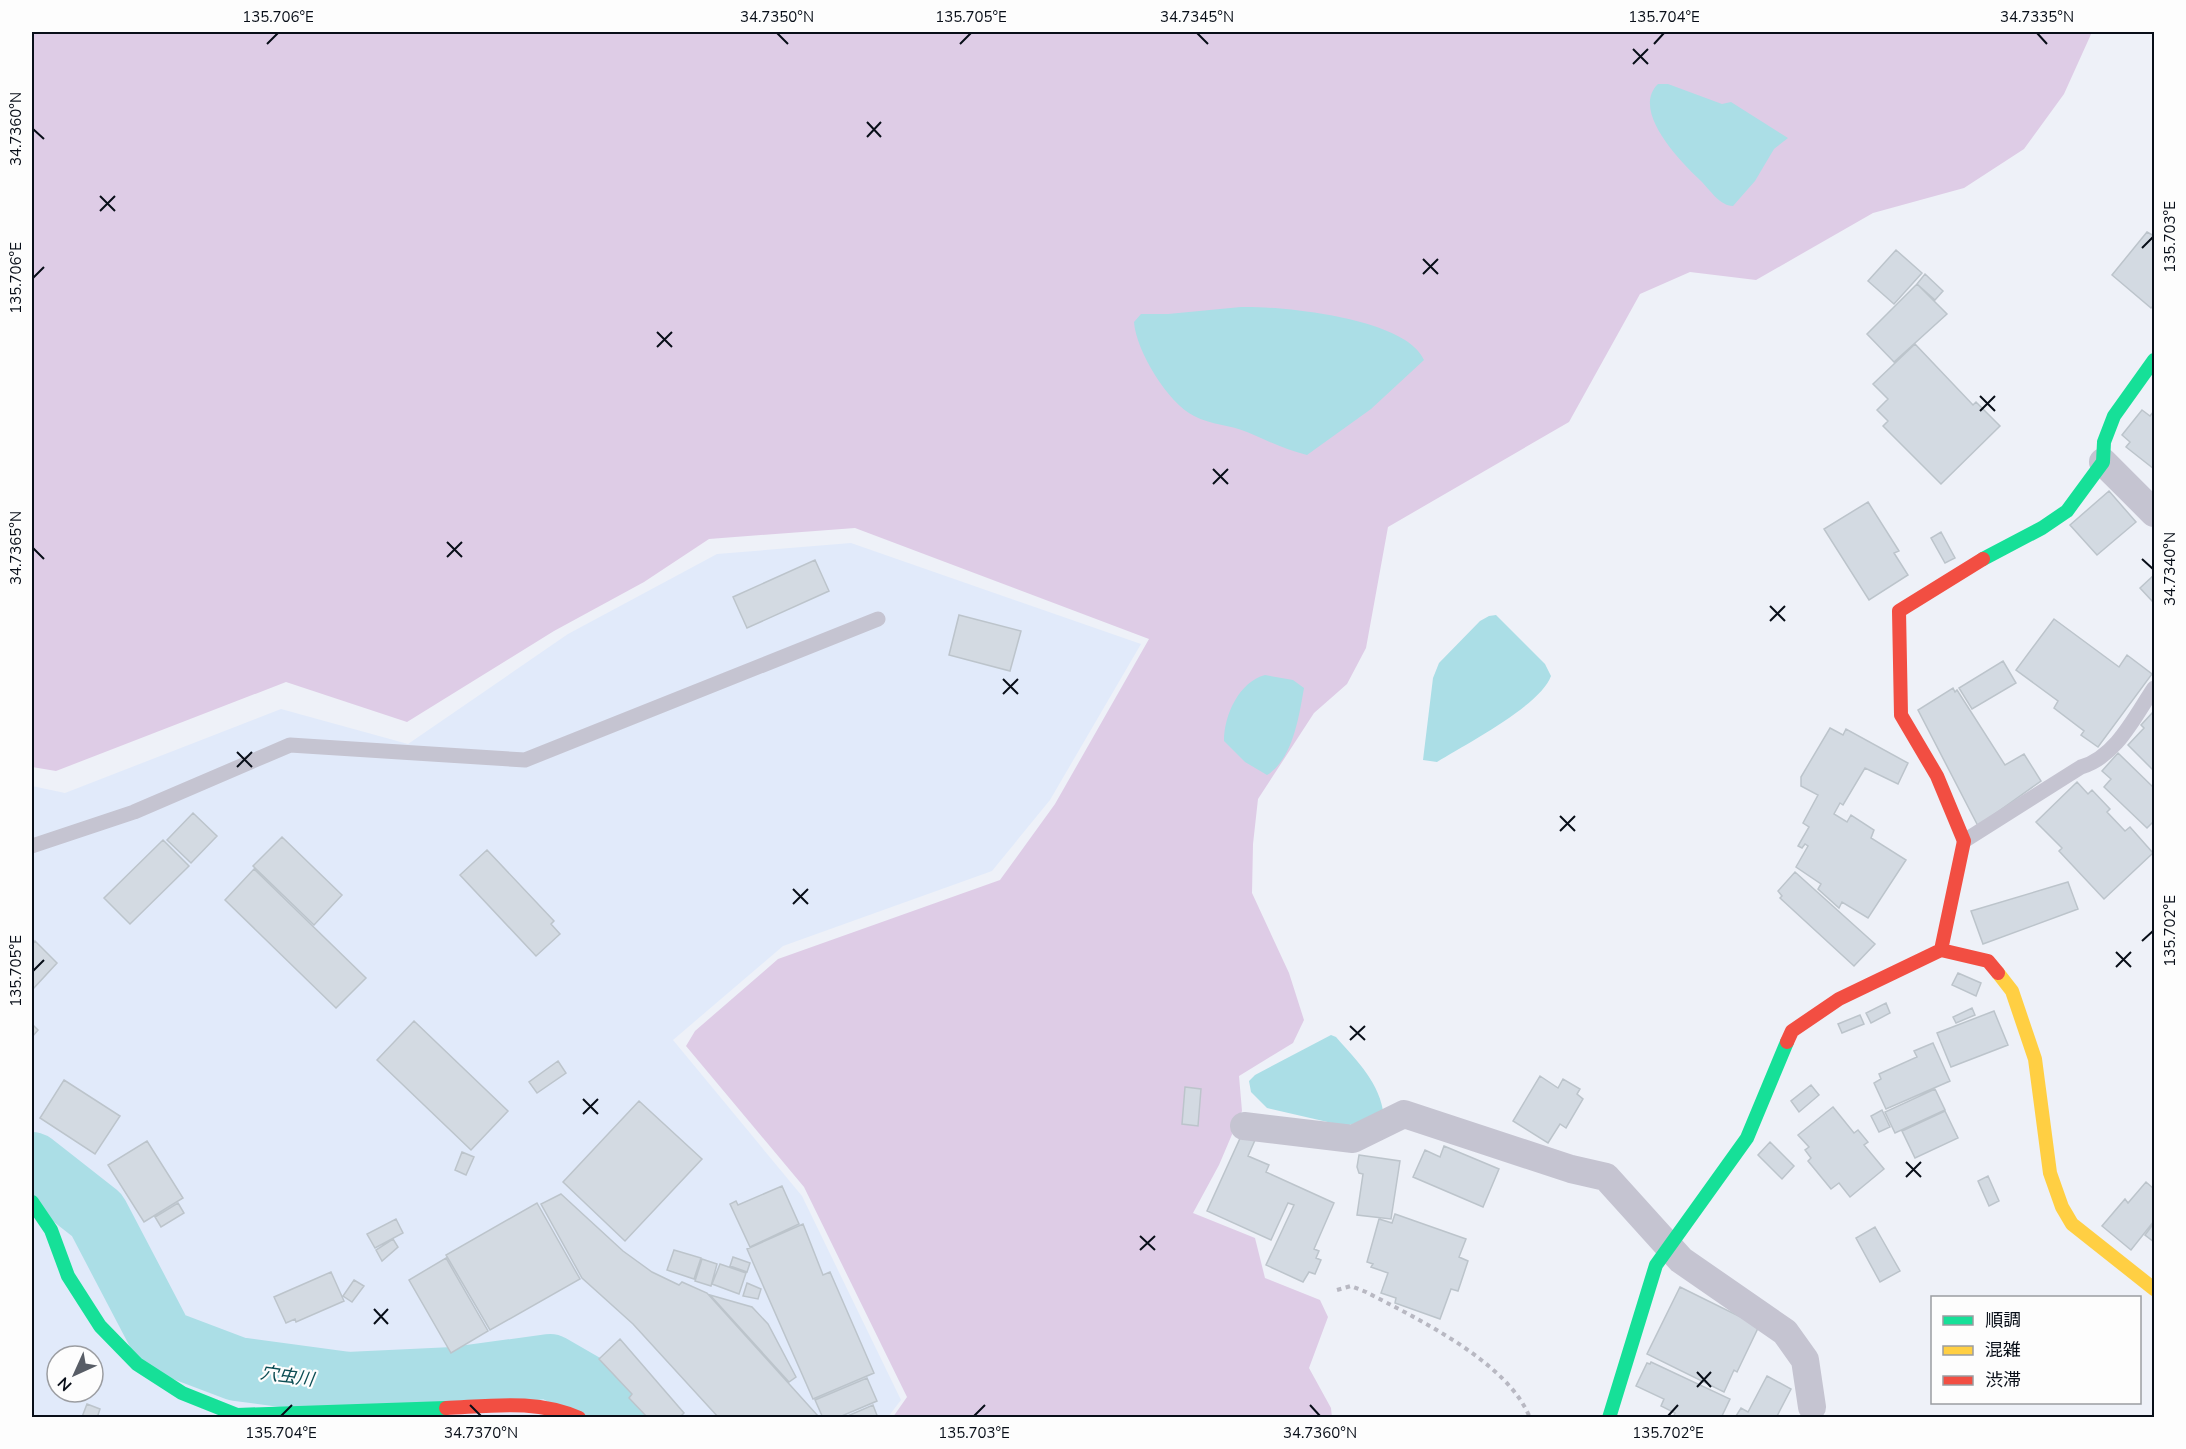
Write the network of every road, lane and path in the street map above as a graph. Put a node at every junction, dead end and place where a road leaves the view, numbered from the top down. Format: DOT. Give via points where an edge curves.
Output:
graph roads {
  1 [pos="2154,360"];
  2 [pos="2103,462"];
  3 [pos="2154,513"];
  4 [pos="878,619"];
  5 [pos="2154,687"];
  6 [pos="1964,841"];
  7 [pos="32,846"];
  8 [pos="1941,950"];
  9 [pos="1244,1126"];
  10 [pos="32,1202"];
  11 [pos="1668,1245"];
  12 [pos="2154,1289"];
  13 [pos="1336,1290"];
  14 [pos="1812,1407"];
  15 [pos="579,1418"];
  16 [pos="1530,1418"];
  17 [pos="1609,1418"];
  1 -- 2 [label="street" via="2114,416 2104,442"];
  2 -- 3 [label="street"];
  2 -- 6 [label="street" via="2067,512 1969,566 1899,611 1901,715 1937,776"];
  4 -- 7 [label="lane" via="525,760 290,745 134,812"];
  5 -- 6 [label="lane" via="2119,740 2094,763 2081,767"];
  6 -- 8 [label="street"];
  8 -- 11 [label="street" via="1839,999 1792,1031 1747,1138"];
  8 -- 12 [label="street" via="1988,961 2012,991 2035,1059 2049,1173 2062,1207 2072,1224"];
  9 -- 11 [label="street" via="1353,1139 1404,1114 1606,1177"];
  10 -- 15 [label="street" via="48,1224 84,1307 116,1347 157,1380 207,1405 237,1415 525,1405 558,1409"];
  11 -- 14 [label="street" via="1681,1260 1785,1332 1804,1360"];
  11 -- 17 [label="street" via="1656,1265"];
  13 -- 16 [label="path" via="1351,1286 1366,1292 1484,1361 1525,1404"];
}
